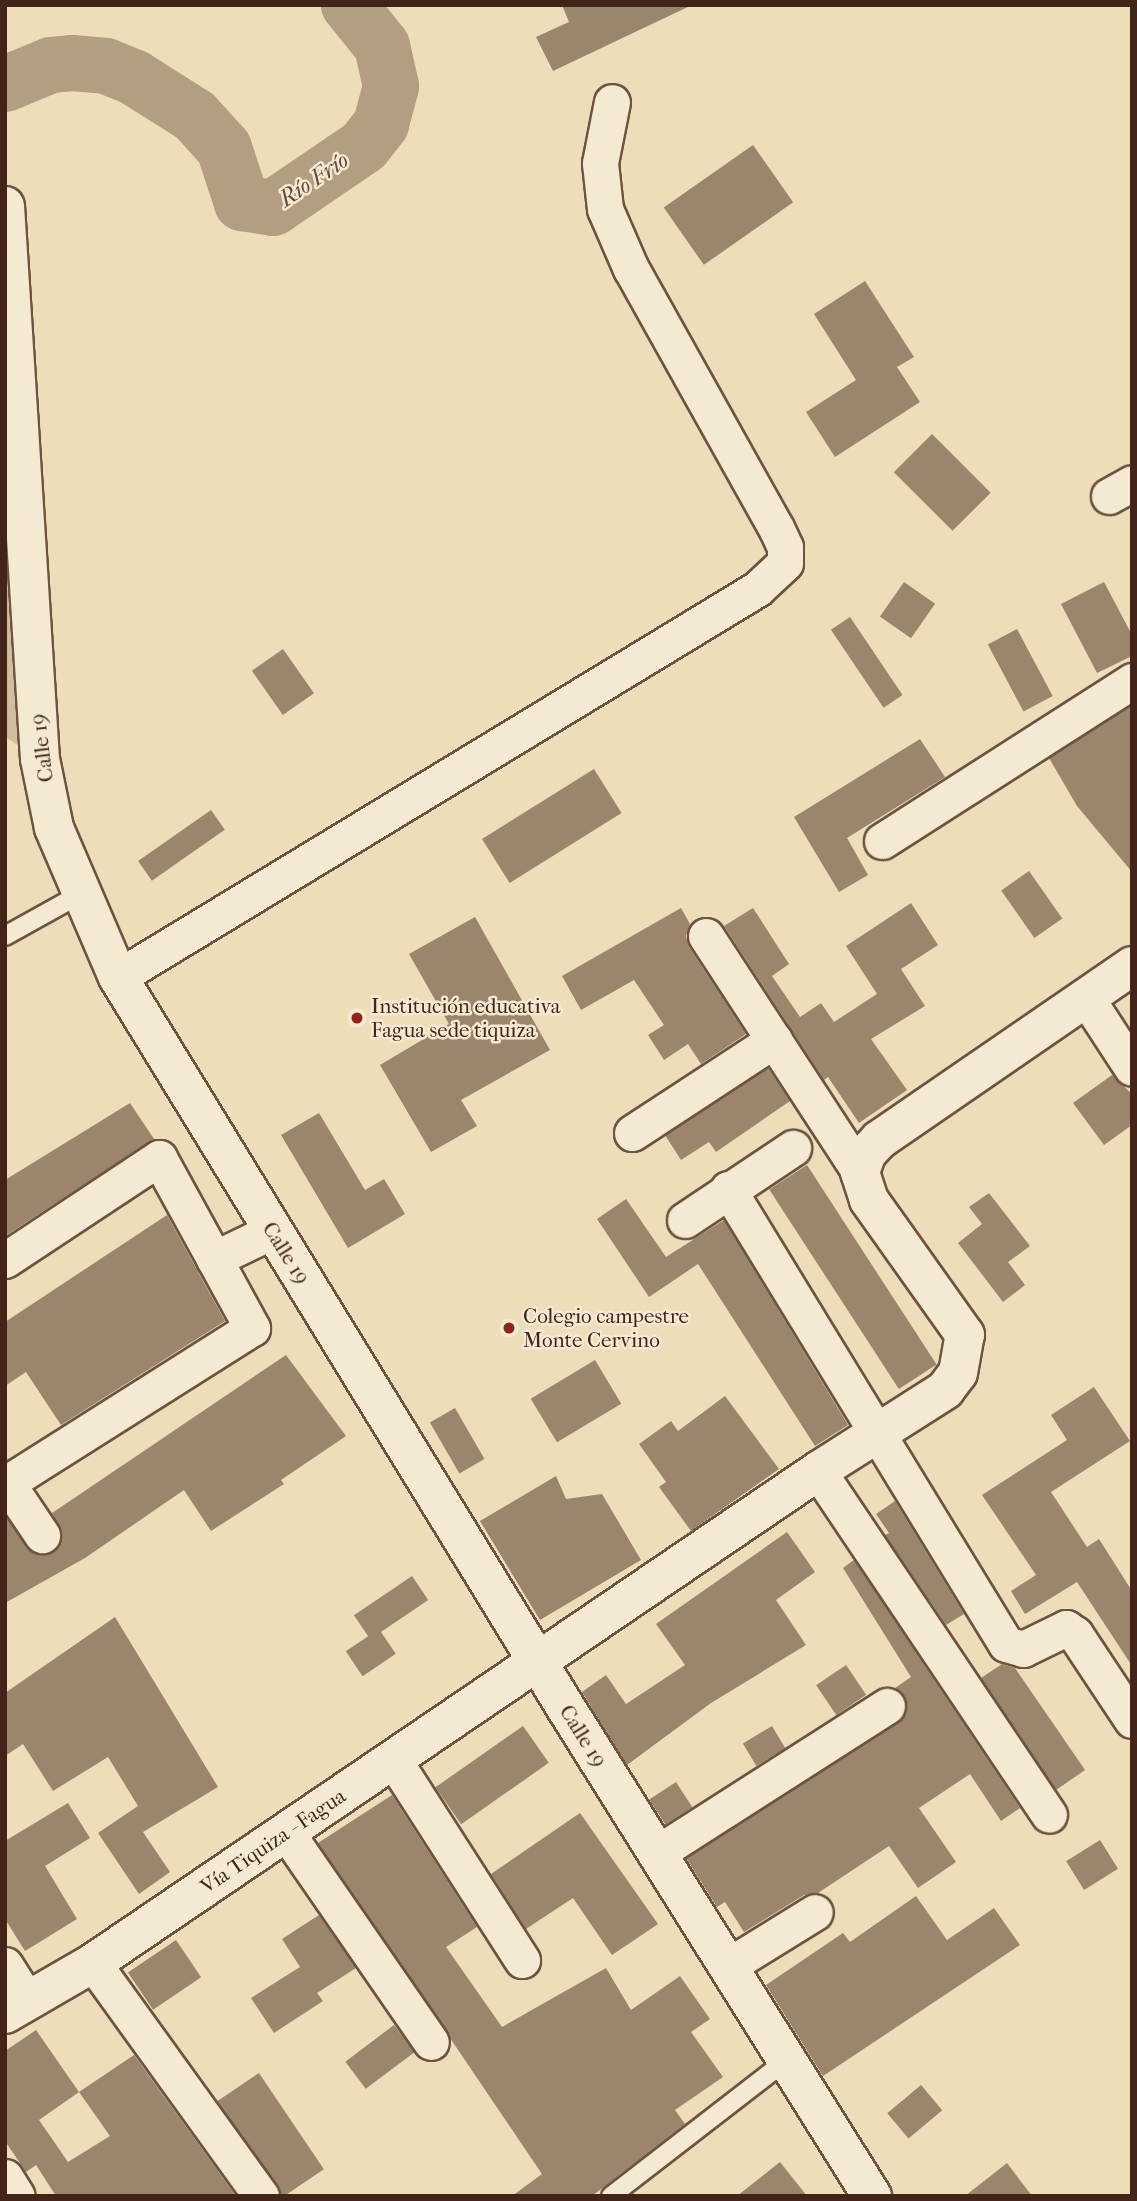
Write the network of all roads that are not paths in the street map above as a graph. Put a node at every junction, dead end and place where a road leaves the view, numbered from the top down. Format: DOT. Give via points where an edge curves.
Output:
graph roads {
  1 [pos="612,102"];
  2 [pos="7,230"];
  3 [pos="14,508"];
  4 [pos="1132,681"];
  5 [pos="882,841"];
  6 [pos="84,892"];
  7 [pos="5,936"];
  8 [pos="706,936"];
  9 [pos="1132,966"];
  10 [pos="118,977"];
  11 [pos="1087,999"];
  12 [pos="774,1040"];
  13 [pos="1132,1068"];
  14 [pos="632,1133"];
  15 [pos="793,1148"];
  16 [pos="860,1172"];
  17 [pos="728,1189"];
  18 [pos="685,1220"];
  19 [pos="272,1231"];
  20 [pos="214,1259"];
  21 [pos="5,1260"];
  22 [pos="878,1432"];
  23 [pos="818,1471"];
  24 [pos="42,1535"];
  25 [pos="537,1661"];
  26 [pos="887,1706"];
  27 [pos="1132,1720"];
  28 [pos="393,1759"];
  29 [pos="1049,1815"];
  30 [pos="286,1832"];
  31 [pos="657,1853"];
  32 [pos="816,1912"];
  33 [pos="522,1960"];
  34 [pos="93,1963"];
  35 [pos="5,1965"];
  36 [pos="728,1966"];
  37 [pos="16,2007"];
  38 [pos="431,2042"];
  39 [pos="787,2060"];
  40 [pos="5,2177"];
  41 [pos="17,2196"];
  42 [pos="261,2196"];
  43 [pos="611,2196"];
  44 [pos="873,2196"];
  1 -- 10 [label="street" via="600,163 605,209 631,270 776,528 785,547 785,563 757,589"];
  2 -- 3 [label="street, Calle 19"];
  3 -- 6 [label="street, Calle 19" via="40,759 54,828"];
  4 -- 5 [label="street"];
  6 -- 7 [label="lane"];
  6 -- 10 [label="street, Calle 19"];
  8 -- 12 [label="street"];
  9 -- 11 [label="street"];
  10 -- 19 [label="street, Calle 19"];
  11 -- 13 [label="street"];
  11 -- 16 [label="street" via="878,1140"];
  12 -- 14 [label="street"];
  12 -- 16 [label="street"];
  15 -- 17 [label="street"];
  16 -- 22 [label="street, Vía Tiquiza - Fagua" via="869,1200 965,1335 958,1373 946,1390"];
  17 -- 18 [label="street"];
  17 -- 22 [label="street"];
  19 -- 20 [label="street"];
  19 -- 25 [label="street, Calle 19"];
  20 -- 21 [label="street" via="159,1158"];
  20 -- 24 [label="street" via="252,1328 7,1483"];
  22 -- 23 [label="street, Vía Tiquiza - Fagua"];
  22 -- 27 [label="street" via="1006,1644 1023,1648 1066,1628 1075,1634"];
  23 -- 25 [label="street, Vía Tiquiza - Fagua"];
  23 -- 29 [label="street"];
  25 -- 28 [label="street, Vía Tiquiza - Fagua"];
  25 -- 31 [label="street, Calle 19"];
  26 -- 31 [label="street"];
  28 -- 30 [label="street, Vía Tiquiza - Fagua"];
  28 -- 33 [label="street"];
  30 -- 34 [label="street, Vía Tiquiza - Fagua"];
  30 -- 38 [label="street"];
  31 -- 36 [label="street, Calle 19"];
  32 -- 36 [label="street"];
  34 -- 37 [label="street, Vía Tiquiza - Fagua"];
  34 -- 42 [label="street"];
  35 -- 37 [label="street"];
  36 -- 39 [label="street, Calle 19"];
  39 -- 43 [label="lane"];
  39 -- 44 [label="street, Calle 19"];
  40 -- 41 [label="street"];
}
